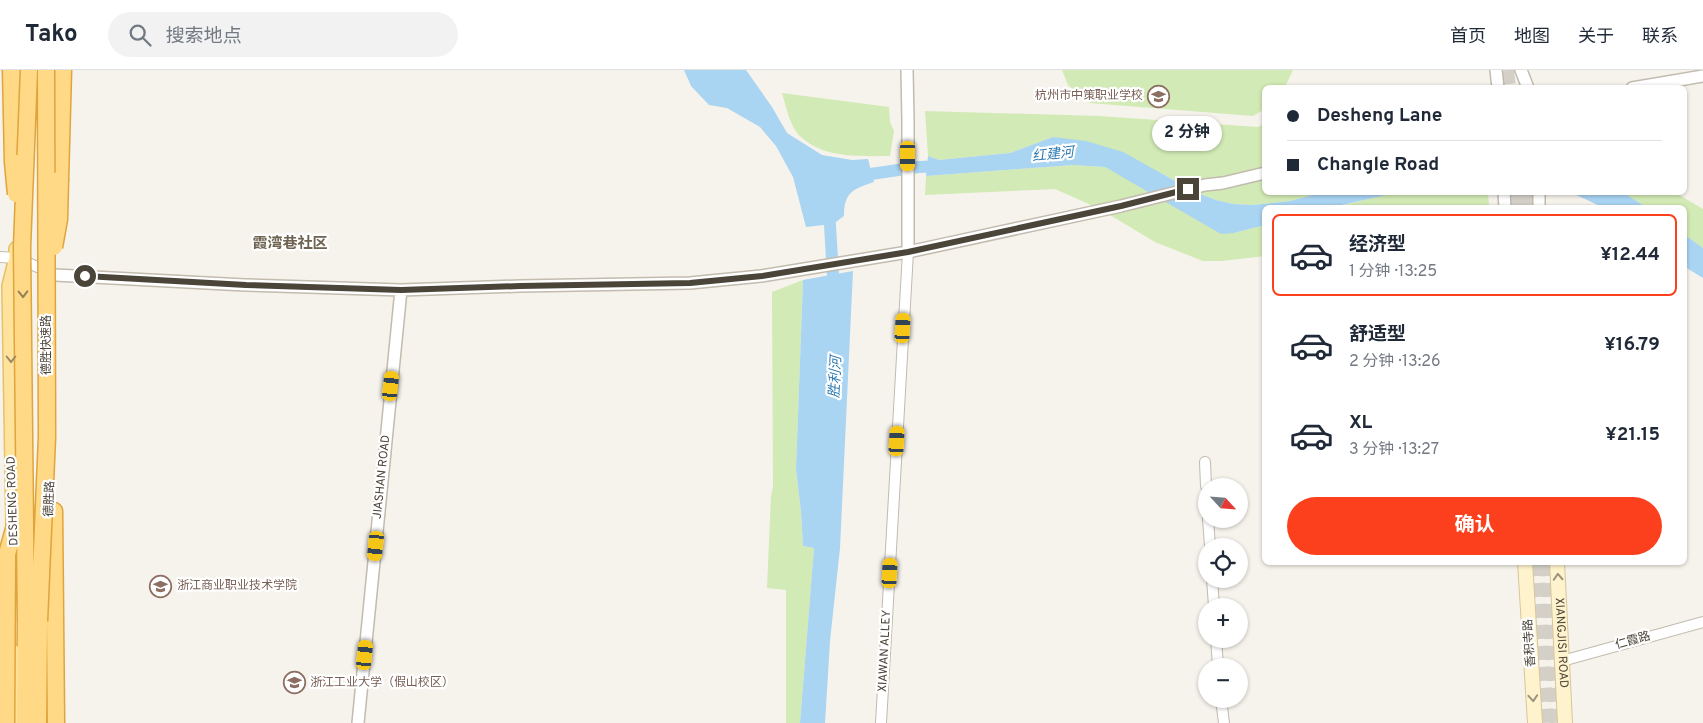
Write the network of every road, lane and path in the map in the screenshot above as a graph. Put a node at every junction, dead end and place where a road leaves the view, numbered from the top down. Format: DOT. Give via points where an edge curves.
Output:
graph roads {
  1 [pos="907,70"];
  2 [pos="1496,70"];
  3 [pos="1521,70"];
  4 [pos="20,71"];
  5 [pos="54,72"];
  6 [pos="1703,76"];
  7 [pos="1498,85"];
  8 [pos="1527,85"];
  9 [pos="1650,85"];
  10 [pos="1262,174"];
  11 [pos="908,252"];
  12 [pos="20,253"];
  13 [pos="0,257"];
  14 [pos="54,275"];
  15 [pos="401,290"];
  16 [pos="47,437"];
  17 [pos="1205,462"];
  18 [pos="1206,478"];
  19 [pos="25,492"];
  20 [pos="1525,565"];
  21 [pos="1557,565"];
  22 [pos="1703,622"];
  23 [pos="1562,661"];
  24 [pos="1222,708"];
  25 [pos="6,723"];
  26 [pos="14,723"];
  27 [pos="25,723"];
  28 [pos="38,723"];
  29 [pos="49,723"];
  30 [pos="56,723"];
  31 [pos="358,723"];
  32 [pos="881,723"];
  33 [pos="1224,723"];
  34 [pos="1535,723"];
  35 [pos="1565,723"];
  1 -- 11 [label="street, XIAWAN ALLEY"];
  2 -- 7 [label="street"];
  3 -- 8 [label="street"];
  4 -- 12 [label="highway, 德胜快速路, bridge" via="12,162"];
  5 -- 14 [label="main road"];
  5 -- 16 [label="highway, 德胜快速路, bridge" via="46,296"];
  6 -- 9 [label="street"];
  10 -- 11 [label="street"];
  11 -- 15 [label="street" via="762,276 690,283"];
  11 -- 32 [label="street, XIAWAN ALLEY"];
  12 -- 13 [label="street"];
  12 -- 14 [label="street"];
  12 -- 19 [label="highway, 德胜快速路, one-way, bridge"];
  12 -- 26 [label="main road, DESHENG ROAD, one-way" via="10,286"];
  14 -- 15 [label="street"];
  14 -- 29 [label="main road, 德胜路" via="48,538"];
  15 -- 31 [label="street, JIASHAN ROAD"];
  16 -- 28 [label="highway, 德胜快速路, bridge"];
  16 -- 30 [label="highway, bridge" via="54,511"];
  17 -- 18 [label="street"];
  19 -- 25 [label="highway, bridge" via="7,554"];
  19 -- 27 [label="highway, 德胜快速路, bridge"];
  20 -- 34 [label="main road, 香积寺路, one-way"];
  23 -- 21 [label="main road, XIANGJISI ROAD, one-way"];
  22 -- 23 [label="street, 仁霞路"];
  23 -- 35 [label="main road, XIANGJISI ROAD"];
  24 -- 33 [label="street"];
}
